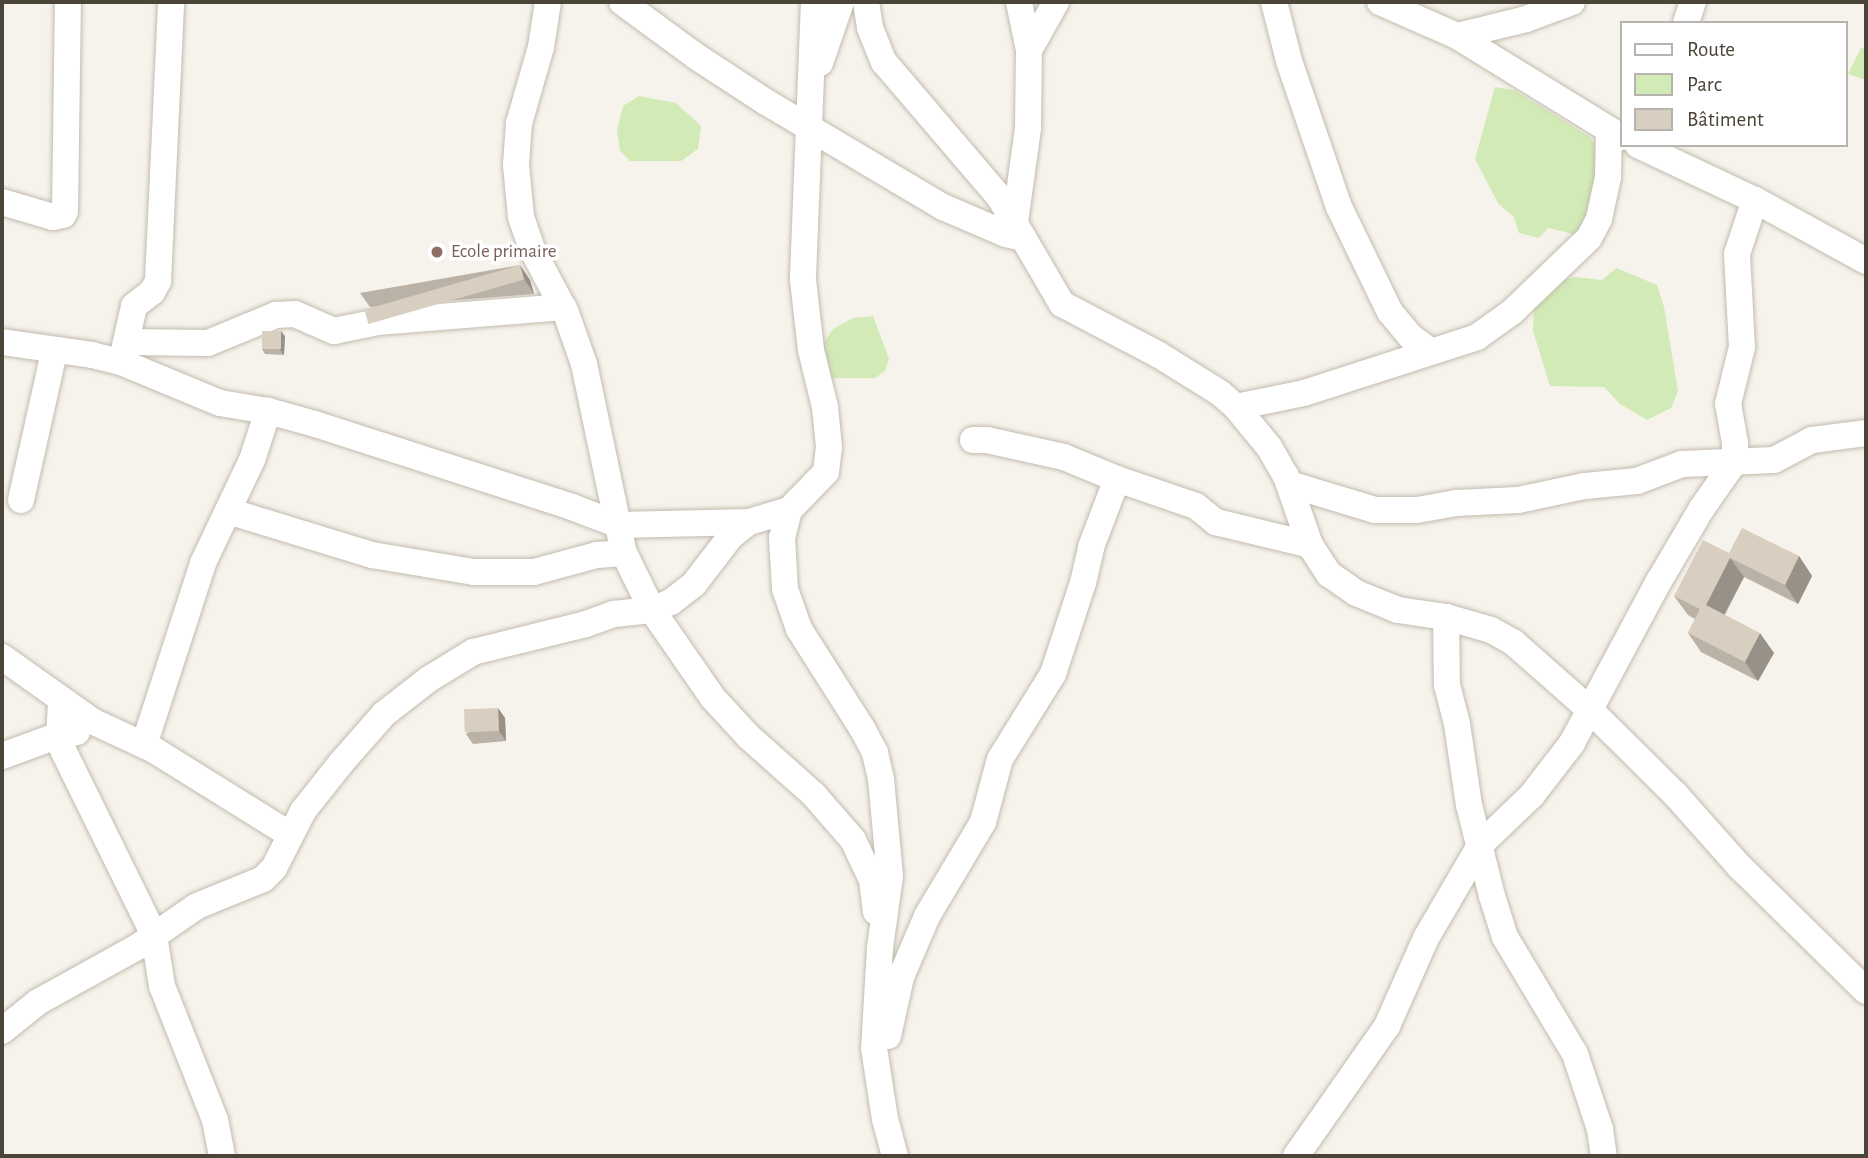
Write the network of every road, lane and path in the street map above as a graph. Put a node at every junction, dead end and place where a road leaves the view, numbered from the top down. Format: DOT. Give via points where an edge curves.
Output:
graph roads {
  1 [pos="68,2"];
  2 [pos="171,2"];
  3 [pos="548,2"];
  4 [pos="622,2"];
  5 [pos="814,2"];
  6 [pos="841,2"];
  7 [pos="866,2"];
  8 [pos="1019,2"];
  9 [pos="1056,2"];
  10 [pos="1274,2"];
  11 [pos="1380,2"];
  12 [pos="1572,2"];
  13 [pos="1693,2"];
  14 [pos="1687,21"];
  15 [pos="1457,36"];
  16 [pos="1030,50"];
  17 [pos="811,91"];
  18 [pos="811,127"];
  19 [pos="1615,134"];
  20 [pos="1652,148"];
  21 [pos="1755,200"];
  22 [pos="2,202"];
  23 [pos="1020,230"];
  24 [pos="1866,261"];
  25 [pos="562,307"];
  26 [pos="2,342"];
  27 [pos="1429,350"];
  28 [pos="54,352"];
  29 [pos="124,352"];
  30 [pos="1236,407"];
  31 [pos="268,411"];
  32 [pos="1866,433"];
  33 [pos="973,440"];
  34 [pos="1735,461"];
  35 [pos="1117,479"];
  36 [pos="1289,484"];
  37 [pos="21,500"];
  38 [pos="789,510"];
  39 [pos="228,511"];
  40 [pos="749,522"];
  41 [pos="619,525"];
  42 [pos="1310,545"];
  43 [pos="624,553"];
  44 [pos="652,610"];
  45 [pos="1446,617"];
  46 [pos="2,657"];
  47 [pos="61,702"];
  48 [pos="1590,710"];
  49 [pos="110,728"];
  50 [pos="59,734"];
  51 [pos="144,745"];
  52 [pos="2,756"];
  53 [pos="289,834"];
  54 [pos="1481,844"];
  55 [pos="154,935"];
  56 [pos="880,948"];
  57 [pos="1866,991"];
  58 [pos="2,1031"];
  59 [pos="879,1082"];
  60 [pos="222,1156"];
  61 [pos="895,1156"];
  62 [pos="1296,1156"];
  63 [pos="1604,1156"];
  1 -- 22 [label="street" via="65,211 53,217"];
  2 -- 29 [label="street" via="158,281 134,306"];
  3 -- 25 [label="street" via="541,47 519,123 516,165 521,216"];
  4 -- 18 [label="street" via="697,57"];
  5 -- 17 [label="street"];
  6 -- 17 [label="street"];
  7 -- 23 [label="street" via="870,29 884,62 1000,198"];
  8 -- 16 [label="street"];
  9 -- 16 [label="street"];
  10 -- 27 [label="street" via="1289,61 1339,207 1390,312"];
  11 -- 15 [label="street"];
  12 -- 15 [label="street"];
  13 -- 14 [label="street"];
  15 -- 19 [label="street"];
  16 -- 23 [label="street"];
  17 -- 18 [label="street"];
  18 -- 23 [label="street" via="943,207 1006,234"];
  18 -- 38 [label="street" via="803,280 829,447 826,472"];
  19 -- 27 [label="street" via="1599,219 1589,238 1512,312 1477,337"];
  20 -- 21 [label="street"];
  21 -- 24 [label="street"];
  21 -- 34 [label="street" via="1737,254 1742,347 1727,404"];
  23 -- 30 [label="street" via="1062,304 1159,355"];
  25 -- 29 [label="street" via="378,322 334,331 295,314 276,315 208,343"];
  25 -- 41 [label="street" via="584,365"];
  26 -- 28 [label="street"];
  27 -- 30 [label="street" via="1304,393"];
  28 -- 29 [label="street"];
  28 -- 37 [label="street"];
  29 -- 31 [label="street" via="220,403"];
  30 -- 36 [label="street" via="1269,447"];
  31 -- 39 [label="street"];
  31 -- 41 [label="street"];
  32 -- 34 [label="street" via="1812,440 1774,460"];
  33 -- 35 [label="street" via="1064,457"];
  34 -- 36 [label="street" via="1682,464 1637,481 1518,500 1417,510 1375,510"];
  34 -- 48 [label="street" via="1659,581"];
  35 -- 42 [label="street" via="1196,506 1216,522"];
  35 -- 59 [label="street" via="1052,674 1000,759 983,822 927,916 901,977"];
  36 -- 42 [label="street"];
  38 -- 40 [label="street"];
  38 -- 56 [label="street" via="782,538 784,576 799,629 863,730 881,779 890,876"];
  39 -- 43 [label="street" via="372,555 474,572 534,572 597,555"];
  39 -- 51 [label="street" via="203,563"];
  40 -- 41 [label="street"];
  40 -- 44 [label="street" via="731,536 694,584"];
  41 -- 43 [label="street"];
  42 -- 45 [label="street" via="1329,574 1356,593 1398,610"];
  43 -- 44 [label="street"];
  44 -- 53 [label="street" via="614,614 458,660 384,714"];
  44 -- 56 [label="street" via="713,698 748,737 814,795 853,840 872,880"];
  45 -- 48 [label="street" via="1491,630 1514,643"];
  45 -- 54 [label="street" via="1447,685 1469,805"];
  46 -- 47 [label="street"];
  47 -- 49 [label="street"];
  47 -- 50 [label="street"];
  48 -- 54 [label="street" via="1572,743 1532,796"];
  48 -- 57 [label="street"];
  49 -- 50 [label="street"];
  49 -- 51 [label="street"];
  50 -- 52 [label="street"];
  50 -- 55 [label="street" via="92,815"];
  51 -- 53 [label="street"];
  53 -- 55 [label="street" via="274,868 263,879 197,906"];
  54 -- 62 [label="street" via="1426,938 1387,1026"];
  54 -- 63 [label="street" via="1505,937 1575,1054 1600,1129"];
  55 -- 58 [label="street" via="37,1002"];
  55 -- 60 [label="street" via="162,986 215,1120"];
  56 -- 59 [label="street" via="874,1048"];
  59 -- 61 [label="street"];
}
